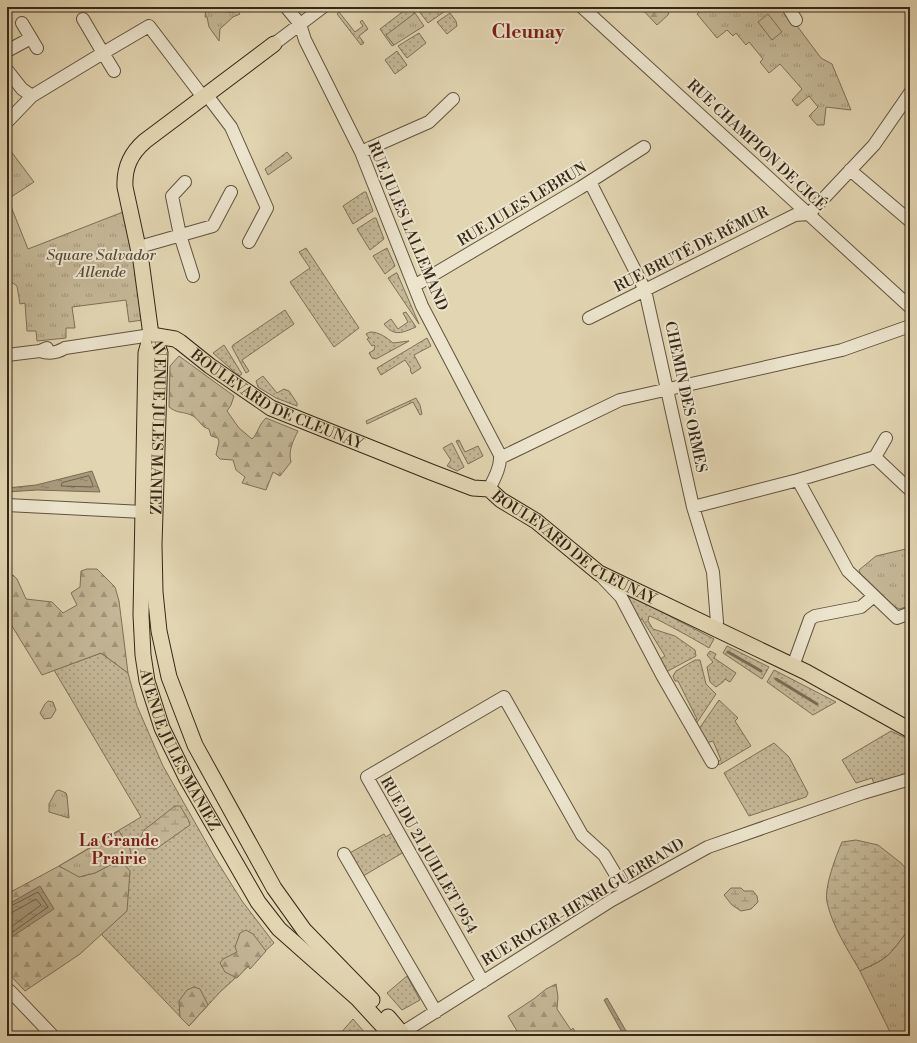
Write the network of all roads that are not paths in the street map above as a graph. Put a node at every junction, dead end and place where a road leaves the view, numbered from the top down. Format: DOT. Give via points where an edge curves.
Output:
graph roads {
  1 [pos="286,7"];
  2 [pos="323,7"];
  3 [pos="582,7"];
  4 [pos="788,7"];
  5 [pos="83,19"];
  6 [pos="796,20"];
  7 [pos="22,23"];
  8 [pos="300,24"];
  9 [pos="274,44"];
  10 [pos="7,51"];
  11 [pos="104,53"];
  12 [pos="7,70"];
  13 [pos="114,71"];
  14 [pos="910,93"];
  15 [pos="32,96"];
  16 [pos="205,96"];
  17 [pos="453,99"];
  18 [pos="7,122"];
  19 [pos="644,147"];
  20 [pos="361,152"];
  21 [pos="850,170"];
  22 [pos="185,182"];
  23 [pos="590,182"];
  24 [pos="230,192"];
  25 [pos="809,214"];
  26 [pos="910,221"];
  27 [pos="180,235"];
  28 [pos="249,242"];
  29 [pos="139,247"];
  30 [pos="193,276"];
  31 [pos="414,286"];
  32 [pos="645,290"];
  33 [pos="910,307"];
  34 [pos="589,318"];
  35 [pos="910,326"];
  36 [pos="151,335"];
  37 [pos="7,355"];
  38 [pos="667,389"];
  39 [pos="886,438"];
  40 [pos="875,457"];
  41 [pos="500,458"];
  42 [pos="798,480"];
  43 [pos="489,489"];
  44 [pos="910,490"];
  45 [pos="7,505"];
  46 [pos="693,507"];
  47 [pos="143,512"];
  48 [pos="599,573"];
  49 [pos="874,596"];
  50 [pos="910,613"];
  51 [pos="715,628"];
  52 [pos="793,666"];
  53 [pos="910,730"];
  54 [pos="712,762"];
  55 [pos="910,779"];
  56 [pos="344,854"];
  57 [pos="626,892"];
  58 [pos="483,982"];
  59 [pos="10,991"];
  60 [pos="436,1012"];
  61 [pos="399,1035"];
  62 [pos="53,1036"];
  1 -- 8 [label="street, RUE JULES LALLEMAND"];
  2 -- 8 [label="street"];
  3 -- 25 [label="street, RUE CHAMPION DE CICÉ"];
  4 -- 6 [label="street"];
  5 -- 11 [label="street"];
  7 -- 10 [label="street" via="34,43"];
  8 -- 9 [label="street"];
  8 -- 20 [label="street, RUE JULES LALLEMAND" via="305,40"];
  9 -- 16 [label="main road"];
  11 -- 13 [label="street"];
  11 -- 15 [label="street"];
  11 -- 16 [label="street" via="149,26"];
  12 -- 15 [label="street" via="22,89"];
  14 -- 21 [label="street" via="874,145"];
  15 -- 18 [label="street"];
  16 -- 28 [label="street" via="231,127 267,208"];
  16 -- 29 [label="main road" via="132,153 125,187"];
  17 -- 20 [label="street" via="429,122"];
  19 -- 23 [label="street, RUE JULES LEBRUN"];
  20 -- 31 [label="street, RUE JULES LALLEMAND"];
  21 -- 25 [label="street"];
  21 -- 26 [label="street"];
  22 -- 27 [label="street" via="172,196"];
  23 -- 31 [label="street, RUE JULES LEBRUN"];
  23 -- 32 [label="street, CHEMIN DES ORMES"];
  24 -- 27 [label="street" via="213,226"];
  25 -- 32 [label="street, RUE BRUTÉ DE RÉMUR" via="795,215"];
  25 -- 33 [label="street, RUE CHAMPION DE CICÉ"];
  27 -- 29 [label="street"];
  27 -- 30 [label="street"];
  29 -- 36 [label="main road"];
  31 -- 41 [label="street, RUE JULES LALLEMAND"];
  32 -- 34 [label="street, RUE BRUTÉ DE RÉMUR"];
  32 -- 38 [label="street, CHEMIN DES ORMES"];
  35 -- 38 [label="street" via="842,350"];
  36 -- 37 [label="street" via="65,348 50,353 40,351"];
  36 -- 43 [label="main road, BOULEVARD DE CLEUNAY" via="175,339 260,401 278,411 473,488"];
  36 -- 47 [label="main road, AVENUE JULES MANIEZ" via="146,353"];
  36 -- 61 [label="main road, AVENUE JULES MANIEZ" via="156,340 160,354 155,592 159,631 178,705 207,769 283,903 304,930"];
  38 -- 41 [label="street" via="620,400"];
  38 -- 46 [label="street, CHEMIN DES ORMES"];
  39 -- 40 [label="street"];
  40 -- 42 [label="street"];
  40 -- 44 [label="street"];
  41 -- 43 [label="street" via="497,474"];
  42 -- 46 [label="street"];
  42 -- 49 [label="street" via="848,571"];
  43 -- 48 [label="main road, BOULEVARD DE CLEUNAY" via="501,500 536,521"];
  45 -- 47 [label="street"];
  46 -- 51 [label="street, CHEMIN DES ORMES" via="713,572 717,622"];
  47 -- 61 [label="main road, AVENUE JULES MANIEZ" via="143,655 153,704 168,741 187,779 263,909 288,938"];
  48 -- 51 [label="main road, BOULEVARD DE CLEUNAY"];
  48 -- 54 [label="street" via="621,597"];
  49 -- 50 [label="street" via="897,618"];
  49 -- 52 [label="street" via="861,607 810,619"];
  51 -- 52 [label="main road, BOULEVARD DE CLEUNAY"];
  52 -- 53 [label="main road, BOULEVARD DE CLEUNAY"];
  55 -- 57 [label="street, RUE ROGER-HENRI GUERRAND" via="862,793 708,847"];
  56 -- 60 [label="street"];
  57 -- 58 [label="street, RUE ROGER-HENRI GUERRAND"];
  57 -- 58 [label="street, RUE DU 21 JUILLET 1954" via="604,855 582,835 504,697 367,777"];
  58 -- 60 [label="street, RUE ROGER-HENRI GUERRAND"];
  59 -- 62 [label="street"];
  60 -- 61 [label="street, RUE ROGER-HENRI GUERRAND"];
}
